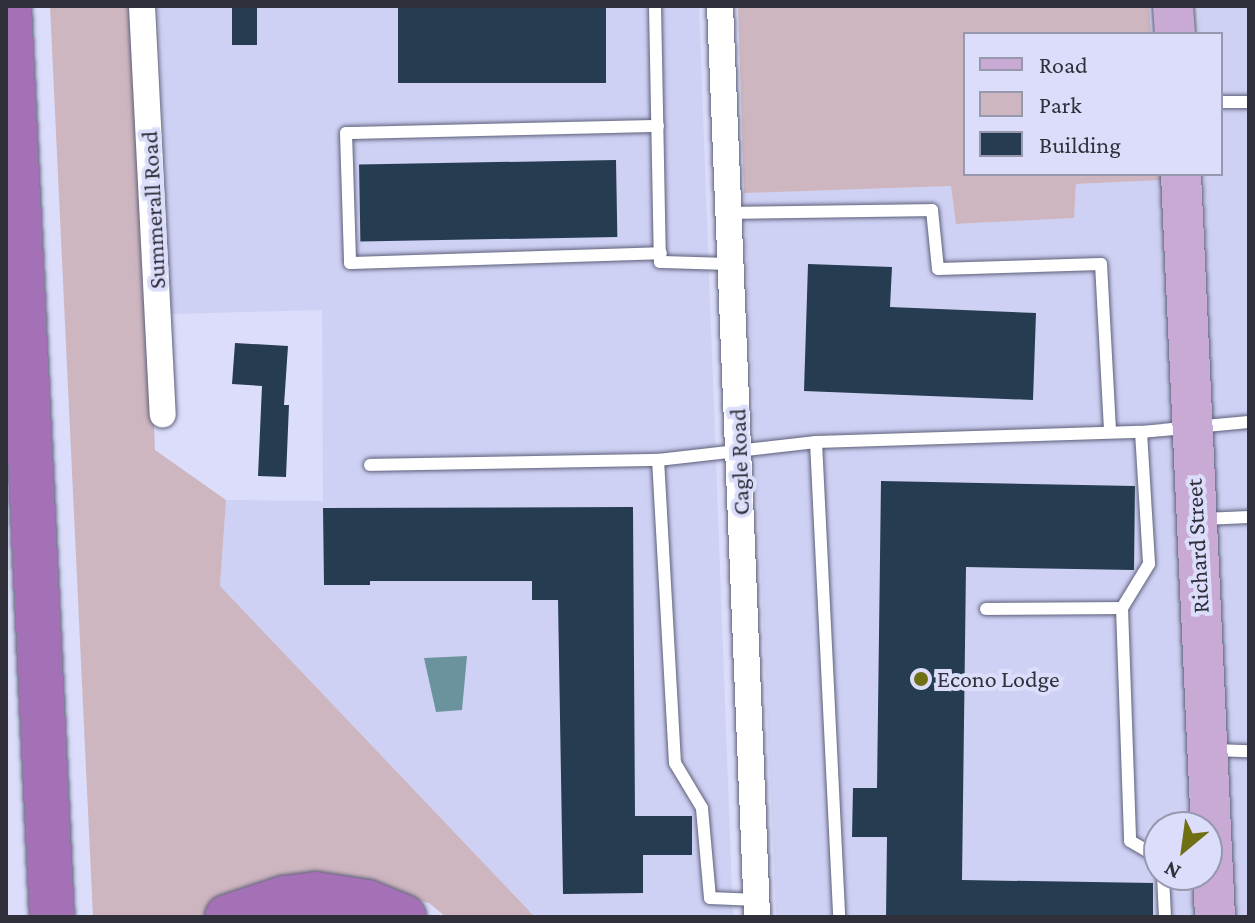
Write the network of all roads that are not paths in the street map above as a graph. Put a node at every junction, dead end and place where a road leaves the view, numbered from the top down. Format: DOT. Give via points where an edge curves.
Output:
graph roads {
  1 [pos="9,6"];
  2 [pos="142,6"];
  3 [pos="655,6"];
  4 [pos="720,6"];
  5 [pos="1173,6"];
  6 [pos="1175,32"];
  7 [pos="1223,102"];
  8 [pos="1249,102"];
  9 [pos="658,126"];
  10 [pos="1181,176"];
  11 [pos="729,213"];
  12 [pos="661,253"];
  13 [pos="731,264"];
  14 [pos="163,414"];
  15 [pos="1249,422"];
  16 [pos="1192,428"];
  17 [pos="1110,432"];
  18 [pos="1141,432"];
  19 [pos="816,442"];
  20 [pos="738,450"];
  21 [pos="658,460"];
  22 [pos="370,465"];
  23 [pos="1249,517"];
  24 [pos="1196,520"];
  25 [pos="1122,608"];
  26 [pos="986,609"];
  27 [pos="1207,750"];
  28 [pos="1249,751"];
  29 [pos="1143,849"];
  30 [pos="1164,891"];
  31 [pos="757,908"];
  32 [pos="52,917"];
  33 [pos="227,917"];
  34 [pos="404,917"];
  35 [pos="839,917"];
  36 [pos="1165,917"];
  37 [pos="1215,917"];
  1 -- 32 [label="highway"];
  2 -- 14 [label="street, Summerall Road"];
  3 -- 9 [label="lane"];
  4 -- 11 [label="street, Cagle Road"];
  5 -- 6 [label="main road"];
  7 -- 8 [label="lane"];
  9 -- 12 [label="lane"];
  9 -- 12 [label="lane" via="346,133 350,263"];
  10 -- 16 [label="main road, Richard Street"];
  11 -- 13 [label="street, Cagle Road"];
  11 -- 17 [label="lane" via="932,210 938,269 1101,264"];
  12 -- 13 [label="lane" via="660,262"];
  13 -- 20 [label="street, Cagle Road"];
  15 -- 16 [label="lane"];
  16 -- 18 [label="lane"];
  16 -- 24 [label="main road, Richard Street"];
  17 -- 18 [label="lane"];
  17 -- 19 [label="lane"];
  18 -- 25 [label="lane" via="1149,564"];
  19 -- 20 [label="lane"];
  19 -- 35 [label="lane"];
  20 -- 21 [label="lane"];
  20 -- 31 [label="street, Cagle Road"];
  21 -- 22 [label="lane"];
  21 -- 31 [label="lane" via="675,763 702,808 710,898"];
  23 -- 24 [label="lane"];
  24 -- 27 [label="main road, Richard Street"];
  25 -- 26 [label="lane"];
  25 -- 29 [label="lane" via="1130,841"];
  27 -- 28 [label="lane"];
  27 -- 37 [label="main road, Richard Street"];
  30 -- 36 [label="lane"];
  33 -- 34 [label="highway" via="315,894 367,902"];
}
